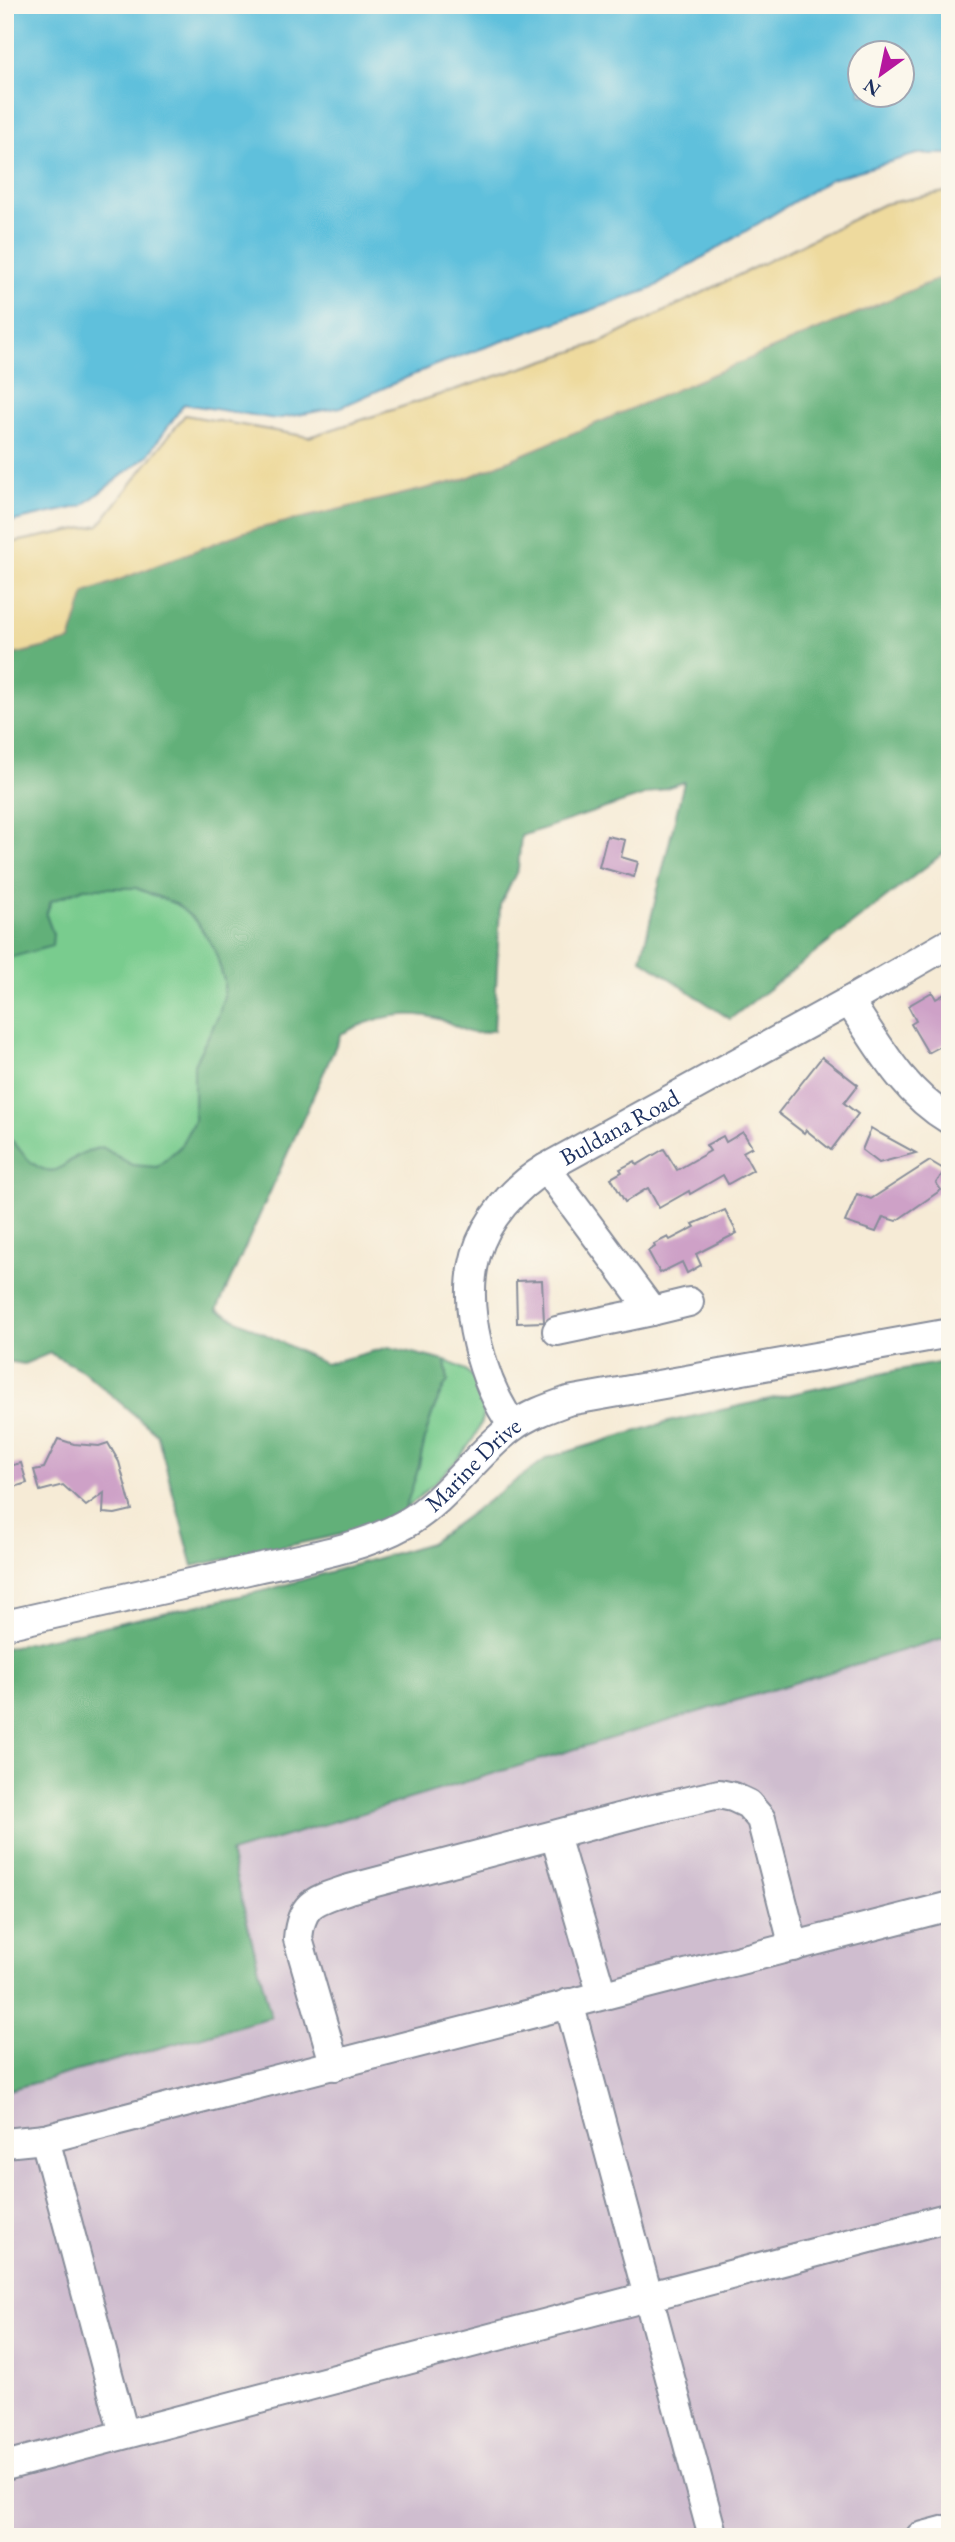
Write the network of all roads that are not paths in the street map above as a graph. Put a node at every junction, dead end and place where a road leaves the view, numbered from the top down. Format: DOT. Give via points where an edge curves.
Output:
graph roads {
  1 [pos="950,943"];
  2 [pos="849,1001"];
  3 [pos="950,1120"];
  4 [pos="546,1168"];
  5 [pos="689,1302"];
  6 [pos="652,1311"];
  7 [pos="557,1331"];
  8 [pos="950,1333"];
  9 [pos="513,1426"];
  10 [pos="5,1625"];
  11 [pos="555,1836"];
  12 [pos="950,1906"];
  13 [pos="794,1947"];
  14 [pos="602,1996"];
  15 [pos="569,2003"];
  16 [pos="335,2066"];
  17 [pos="45,2139"];
  18 [pos="5,2143"];
  19 [pos="950,2217"];
  20 [pos="649,2297"];
  21 [pos="124,2434"];
  22 [pos="5,2466"];
  23 [pos="950,2529"];
  24 [pos="713,2537"];
  25 [pos="920,2537"];
  1 -- 2 [label="street, Buldana Road"];
  2 -- 3 [label="street" via="900,1078 931,1109"];
  2 -- 4 [label="street, Buldana Road"];
  4 -- 6 [label="street"];
  4 -- 9 [label="street, Buldana Road" via="510,1197 491,1224 476,1254 472,1281 480,1353"];
  5 -- 6 [label="street"];
  6 -- 7 [label="street"];
  8 -- 9 [label="street, Marine Drive" via="603,1394 540,1411"];
  9 -- 10 [label="street, Marine Drive" via="436,1501 406,1523 370,1540"];
  11 -- 13 [label="street" via="719,1794 733,1797 748,1804 761,1819"];
  11 -- 14 [label="street"];
  11 -- 16 [label="street" via="349,1889 316,1901 305,1911 298,1939"];
  12 -- 13 [label="street"];
  13 -- 14 [label="street"];
  14 -- 15 [label="street"];
  15 -- 16 [label="street"];
  15 -- 20 [label="street"];
  16 -- 17 [label="street"];
  17 -- 18 [label="street"];
  17 -- 21 [label="street"];
  19 -- 20 [label="street"];
  20 -- 21 [label="street"];
  20 -- 24 [label="street"];
  21 -- 22 [label="street"];
  23 -- 25 [label="street"];
}
